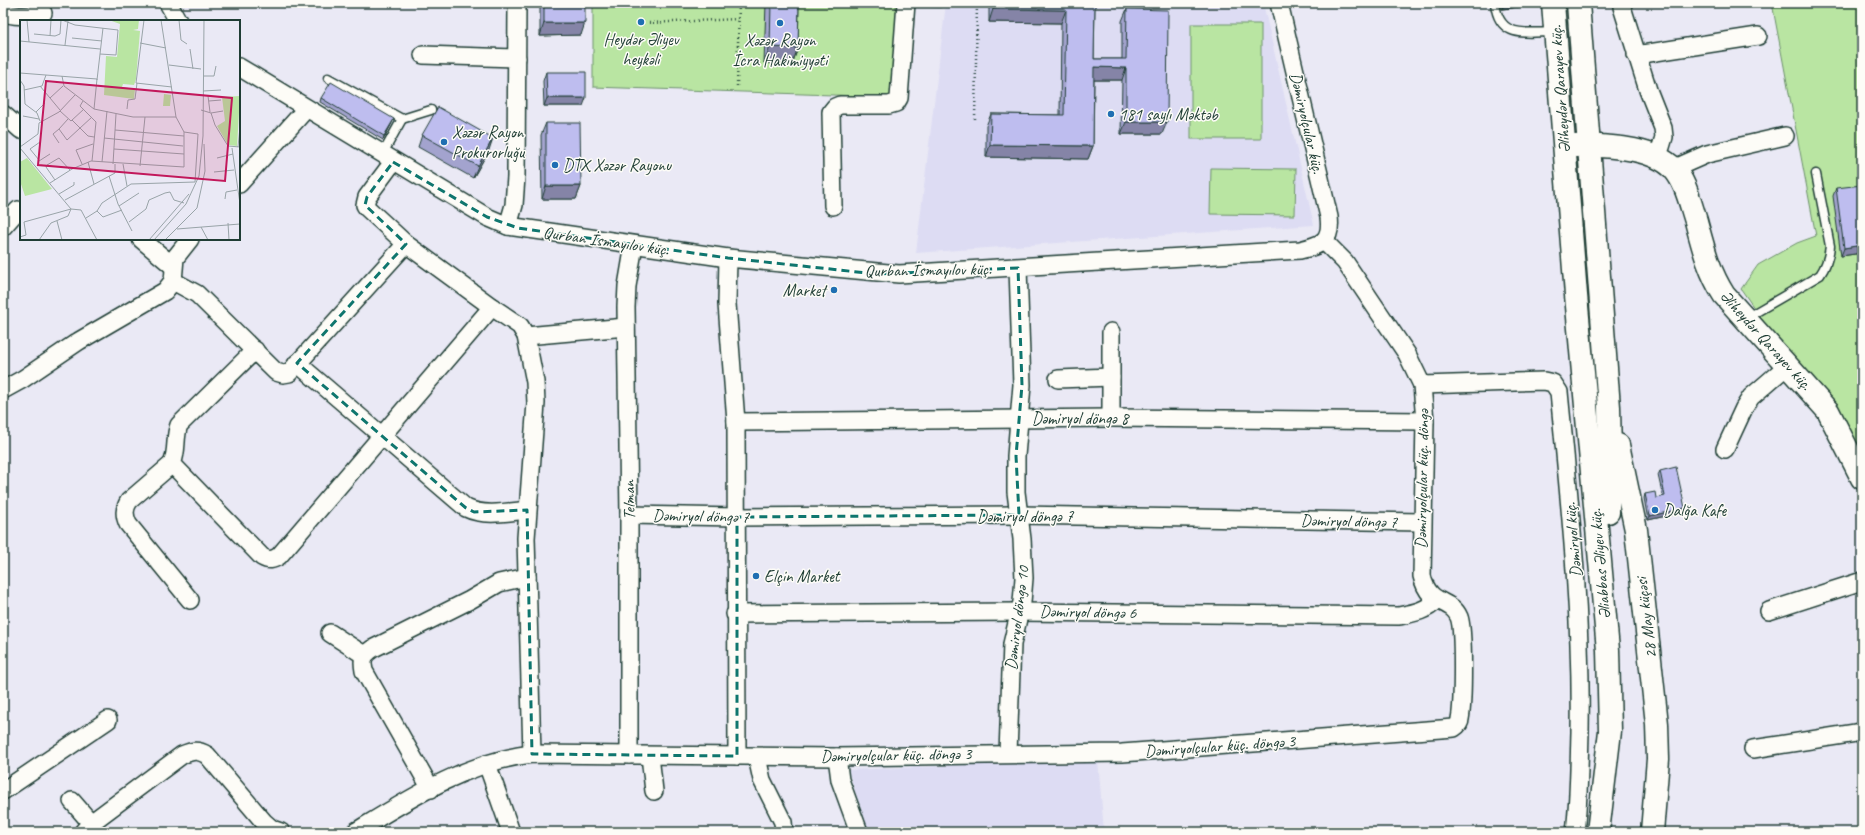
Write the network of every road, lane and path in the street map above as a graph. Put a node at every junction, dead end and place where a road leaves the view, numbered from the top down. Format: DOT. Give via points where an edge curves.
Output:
graph roads {
  1 [pos="168,3"];
  2 [pos="517,3"];
  3 [pos="739,3"];
  4 [pos="906,3"];
  5 [pos="978,3"];
  6 [pos="1279,3"];
  7 [pos="1495,3"];
  8 [pos="1554,3"];
  9 [pos="1578,3"];
  10 [pos="1622,7"];
  11 [pos="3,12"];
  12 [pos="43,13"];
  13 [pos="738,19"];
  14 [pos="177,20"];
  15 [pos="649,23"];
  16 [pos="1556,32"];
  17 [pos="1758,36"];
  18 [pos="423,55"];
  19 [pos="1636,55"];
  20 [pos="517,58"];
  21 [pos="240,68"];
  22 [pos="328,78"];
  23 [pos="737,86"];
  24 [pos="306,109"];
  25 [pos="431,110"];
  26 [pos="3,114"];
  27 [pos="402,119"];
  28 [pos="975,120"];
  29 [pos="20,129"];
  30 [pos="1785,136"];
  31 [pos="1588,146"];
  32 [pos="1564,147"];
  33 [pos="388,158"];
  34 [pos="1665,162"];
  35 [pos="1816,174"];
  36 [pos="240,183"];
  37 [pos="833,206"];
  38 [pos="18,210"];
  39 [pos="508,226"];
  40 [pos="3,227"];
  41 [pos="142,240"];
  42 [pos="189,240"];
  43 [pos="1324,241"];
  44 [pos="406,244"];
  45 [pos="634,245"];
  46 [pos="728,258"];
  47 [pos="1018,268"];
  48 [pos="173,274"];
  49 [pos="1576,296"];
  50 [pos="492,307"];
  51 [pos="1746,318"];
  52 [pos="626,327"];
  53 [pos="1111,332"];
  54 [pos="526,336"];
  55 [pos="255,350"];
  56 [pos="297,363"];
  57 [pos="1788,365"];
  58 [pos="1111,377"];
  59 [pos="1058,379"];
  60 [pos="1422,385"];
  61 [pos="3,390"];
  62 [pos="1609,407"];
  63 [pos="1019,418"];
  64 [pos="1111,418"];
  65 [pos="1425,421"];
  66 [pos="736,422"];
  67 [pos="381,436"];
  68 [pos="1725,449"];
  69 [pos="172,464"];
  70 [pos="1862,478"];
  71 [pos="527,510"];
  72 [pos="629,515"];
  73 [pos="1019,515"];
  74 [pos="737,517"];
  75 [pos="1421,522"];
  76 [pos="1636,530"];
  77 [pos="1608,532"];
  78 [pos="527,578"];
  79 [pos="1862,581"];
  80 [pos="190,600"];
  81 [pos="1436,600"];
  82 [pos="1769,611"];
  83 [pos="1019,612"];
  84 [pos="735,614"];
  85 [pos="330,633"];
  86 [pos="364,654"];
  87 [pos="108,720"];
  88 [pos="1454,728"];
  89 [pos="1862,732"];
  90 [pos="1753,749"];
  91 [pos="1008,753"];
  92 [pos="532,754"];
  93 [pos="629,755"];
  94 [pos="650,756"];
  95 [pos="736,756"];
  96 [pos="757,757"];
  97 [pos="837,757"];
  98 [pos="487,764"];
  99 [pos="4,789"];
  100 [pos="431,789"];
  101 [pos="654,790"];
  102 [pos="72,801"];
  103 [pos="87,827"];
  104 [pos="281,832"];
  105 [pos="355,832"];
  106 [pos="511,832"];
  107 [pos="784,832"];
  108 [pos="859,832"];
  109 [pos="1575,832"];
  110 [pos="1598,832"];
  111 [pos="1606,832"];
  112 [pos="1652,832"];
  1 -- 14 [label="street"];
  2 -- 20 [label="street"];
  3 -- 13 [label="path"];
  4 -- 37 [label="street" via="899,98 896,103 840,105 831,112"];
  5 -- 28 [label="path"];
  6 -- 43 [label="street, Dəmiryolçular küç." via="1329,217 1330,231"];
  7 -- 16 [label="lane" via="1499,19 1506,28 1516,32"];
  8 -- 16 [label="main road, Əliheydər Qarayev küç."];
  9 -- 31 [label="main road, Əliheydər Qarayev küç."];
  10 -- 19 [label="street"];
  11 -- 12 [label="street" via="11,16"];
  13 -- 15 [label="path"];
  13 -- 23 [label="path"];
  16 -- 32 [label="main road, Əliheydər Qarayev küç."];
  17 -- 19 [label="street"];
  18 -- 20 [label="street"];
  19 -- 34 [label="street" via="1663,128 1661,147"];
  20 -- 39 [label="street" via="516,184"];
  21 -- 24 [label="street, Qurban İsmayılov küç."];
  22 -- 27 [label="lane"];
  24 -- 33 [label="street, Qurban İsmayılov küç."];
  24 -- 36 [label="street"];
  25 -- 27 [label="lane"];
  26 -- 29 [label="street"];
  27 -- 33 [label="lane"];
  30 -- 34 [label="street"];
  31 -- 32 [label="main road"];
  31 -- 34 [label="main road, Əliheydər Qarayev küç." via="1616,146"];
  31 -- 62 [label="main road, Əliheydər Qarayev küç."];
  32 -- 49 [label="main road, Əliheydər Qarayev küç."];
  33 -- 39 [label="street, Qurban İsmayılov küç." via="487,217"];
  33 -- 44 [label="street" via="365,205"];
  34 -- 51 [label="main road, Əliheydər Qarayev küç." via="1688,197 1717,284"];
  35 -- 51 [label="lane" via="1830,246 1825,268 1820,275"];
  38 -- 40 [label="street"];
  39 -- 45 [label="street, Qurban İsmayılov küç."];
  41 -- 48 [label="street"];
  42 -- 48 [label="street" via="178,252"];
  43 -- 47 [label="street, Qurban İsmayılov küç." via="1300,250"];
  43 -- 60 [label="street, Dəmiryolçular küç. döngə" via="1345,262 1407,354"];
  44 -- 50 [label="street"];
  44 -- 56 [label="street"];
  45 -- 46 [label="street, Qurban İsmayılov küç."];
  45 -- 52 [label="street, Telman" via="627,286"];
  46 -- 47 [label="street, Qurban İsmayılov küç." via="899,274"];
  46 -- 66 [label="street" via="727,304"];
  47 -- 63 [label="street, Dəmiryol döngə 10" via="1022,385"];
  48 -- 55 [label="street"];
  48 -- 61 [label="street" via="165,291 85,337"];
  49 -- 62 [label="main road"];
  49 -- 110 [label="main road, Əliabbas Əliyev küç." via="1610,692 1606,768"];
  50 -- 54 [label="street" via="520,326"];
  50 -- 67 [label="street"];
  51 -- 57 [label="main road, Əliheydər Qarayev küç."];
  52 -- 54 [label="street"];
  52 -- 72 [label="street, Telman"];
  53 -- 58 [label="street"];
  54 -- 71 [label="street" via="535,382 536,403"];
  55 -- 56 [label="street" via="276,372 289,373"];
  55 -- 69 [label="street" via="179,425 176,432 176,455"];
  56 -- 67 [label="street"];
  57 -- 68 [label="street" via="1751,397"];
  57 -- 70 [label="main road, Əliheydər Qarayev küç." via="1828,410"];
  58 -- 59 [label="street"];
  58 -- 64 [label="street"];
  60 -- 65 [label="street, Dəmiryolçular küç. döngə"];
  60 -- 109 [label="street, Dəmiryol küç." via="1544,381 1553,383 1559,392 1574,547 1580,647 1579,774"];
  62 -- 76 [label="main road, 28 May küçəsi"];
  62 -- 77 [label="main road, Dəmiryol küç."];
  63 -- 64 [label="street, Dəmiryol döngə 8"];
  63 -- 66 [label="street, Dəmiryol döngə 8"];
  63 -- 73 [label="street, Dəmiryol döngə 10" via="1016,487"];
  64 -- 65 [label="street, Dəmiryol döngə 8"];
  65 -- 75 [label="street, Dəmiryolçular küç. döngə"];
  66 -- 74 [label="street"];
  67 -- 69 [label="street" via="274,560 262,557"];
  67 -- 71 [label="street" via="466,508 474,512"];
  69 -- 80 [label="street" via="129,501 124,508 125,517"];
  71 -- 78 [label="street"];
  72 -- 74 [label="street, Dəmiryol döngə 7"];
  72 -- 93 [label="street, Telman"];
  73 -- 74 [label="street, Dəmiryol döngə 7"];
  73 -- 75 [label="street, Dəmiryol döngə 7"];
  73 -- 83 [label="street, Dəmiryol döngə 10" via="1024,578"];
  74 -- 84 [label="street"];
  75 -- 81 [label="street, Dəmiryolçular küç. döngə" via="1422,576 1428,593"];
  76 -- 77 [label="main road" via="1626,514 1619,512 1612,517"];
  76 -- 112 [label="main road, 28 May küçəsi" via="1657,724 1658,759"];
  77 -- 111 [label="main road, Dəmiryol küç." via="1618,692"];
  78 -- 86 [label="street" via="499,583"];
  78 -- 92 [label="street"];
  79 -- 82 [label="street"];
  81 -- 83 [label="street, Dəmiryol döngə 6" via="1430,607 1400,616"];
  81 -- 88 [label="street, Dəmiryolçular küç. döngə" via="1450,607 1460,618 1460,720"];
  83 -- 84 [label="street, Dəmiryol döngə 6"];
  83 -- 91 [label="street, Dəmiryol döngə 10" via="1012,644"];
  84 -- 95 [label="street"];
  85 -- 86 [label="street"];
  86 -- 100 [label="street" via="362,661 369,682"];
  87 -- 99 [label="street"];
  88 -- 91 [label="street, Dəmiryolçular küç. döngə 3" via="1170,750"];
  89 -- 90 [label="street"];
  91 -- 97 [label="street, Dəmiryolçular küç. döngə 3"];
  92 -- 93 [label="street, Dəmiryolçular küç. döngə 3"];
  92 -- 98 [label="street, Dəmiryolçular küç. döngə 3"];
  93 -- 94 [label="street, Dəmiryolçular küç. döngə 3"];
  94 -- 95 [label="street, Dəmiryolçular küç. döngə 3"];
  94 -- 101 [label="street"];
  95 -- 96 [label="street, Dəmiryolçular küç. döngə 3"];
  96 -- 97 [label="street, Dəmiryolçular küç. döngə 3"];
  96 -- 107 [label="street" via="762,780 783,822"];
  97 -- 108 [label="street" via="840,780"];
  98 -- 100 [label="street, Dəmiryolçular küç. döngə 3"];
  98 -- 106 [label="street"];
  100 -- 105 [label="street, Dəmiryolçular küç. döngə 3"];
  102 -- 103 [label="street"];
  103 -- 104 [label="street" via="182,755 200,751 207,754 264,822"];
}
